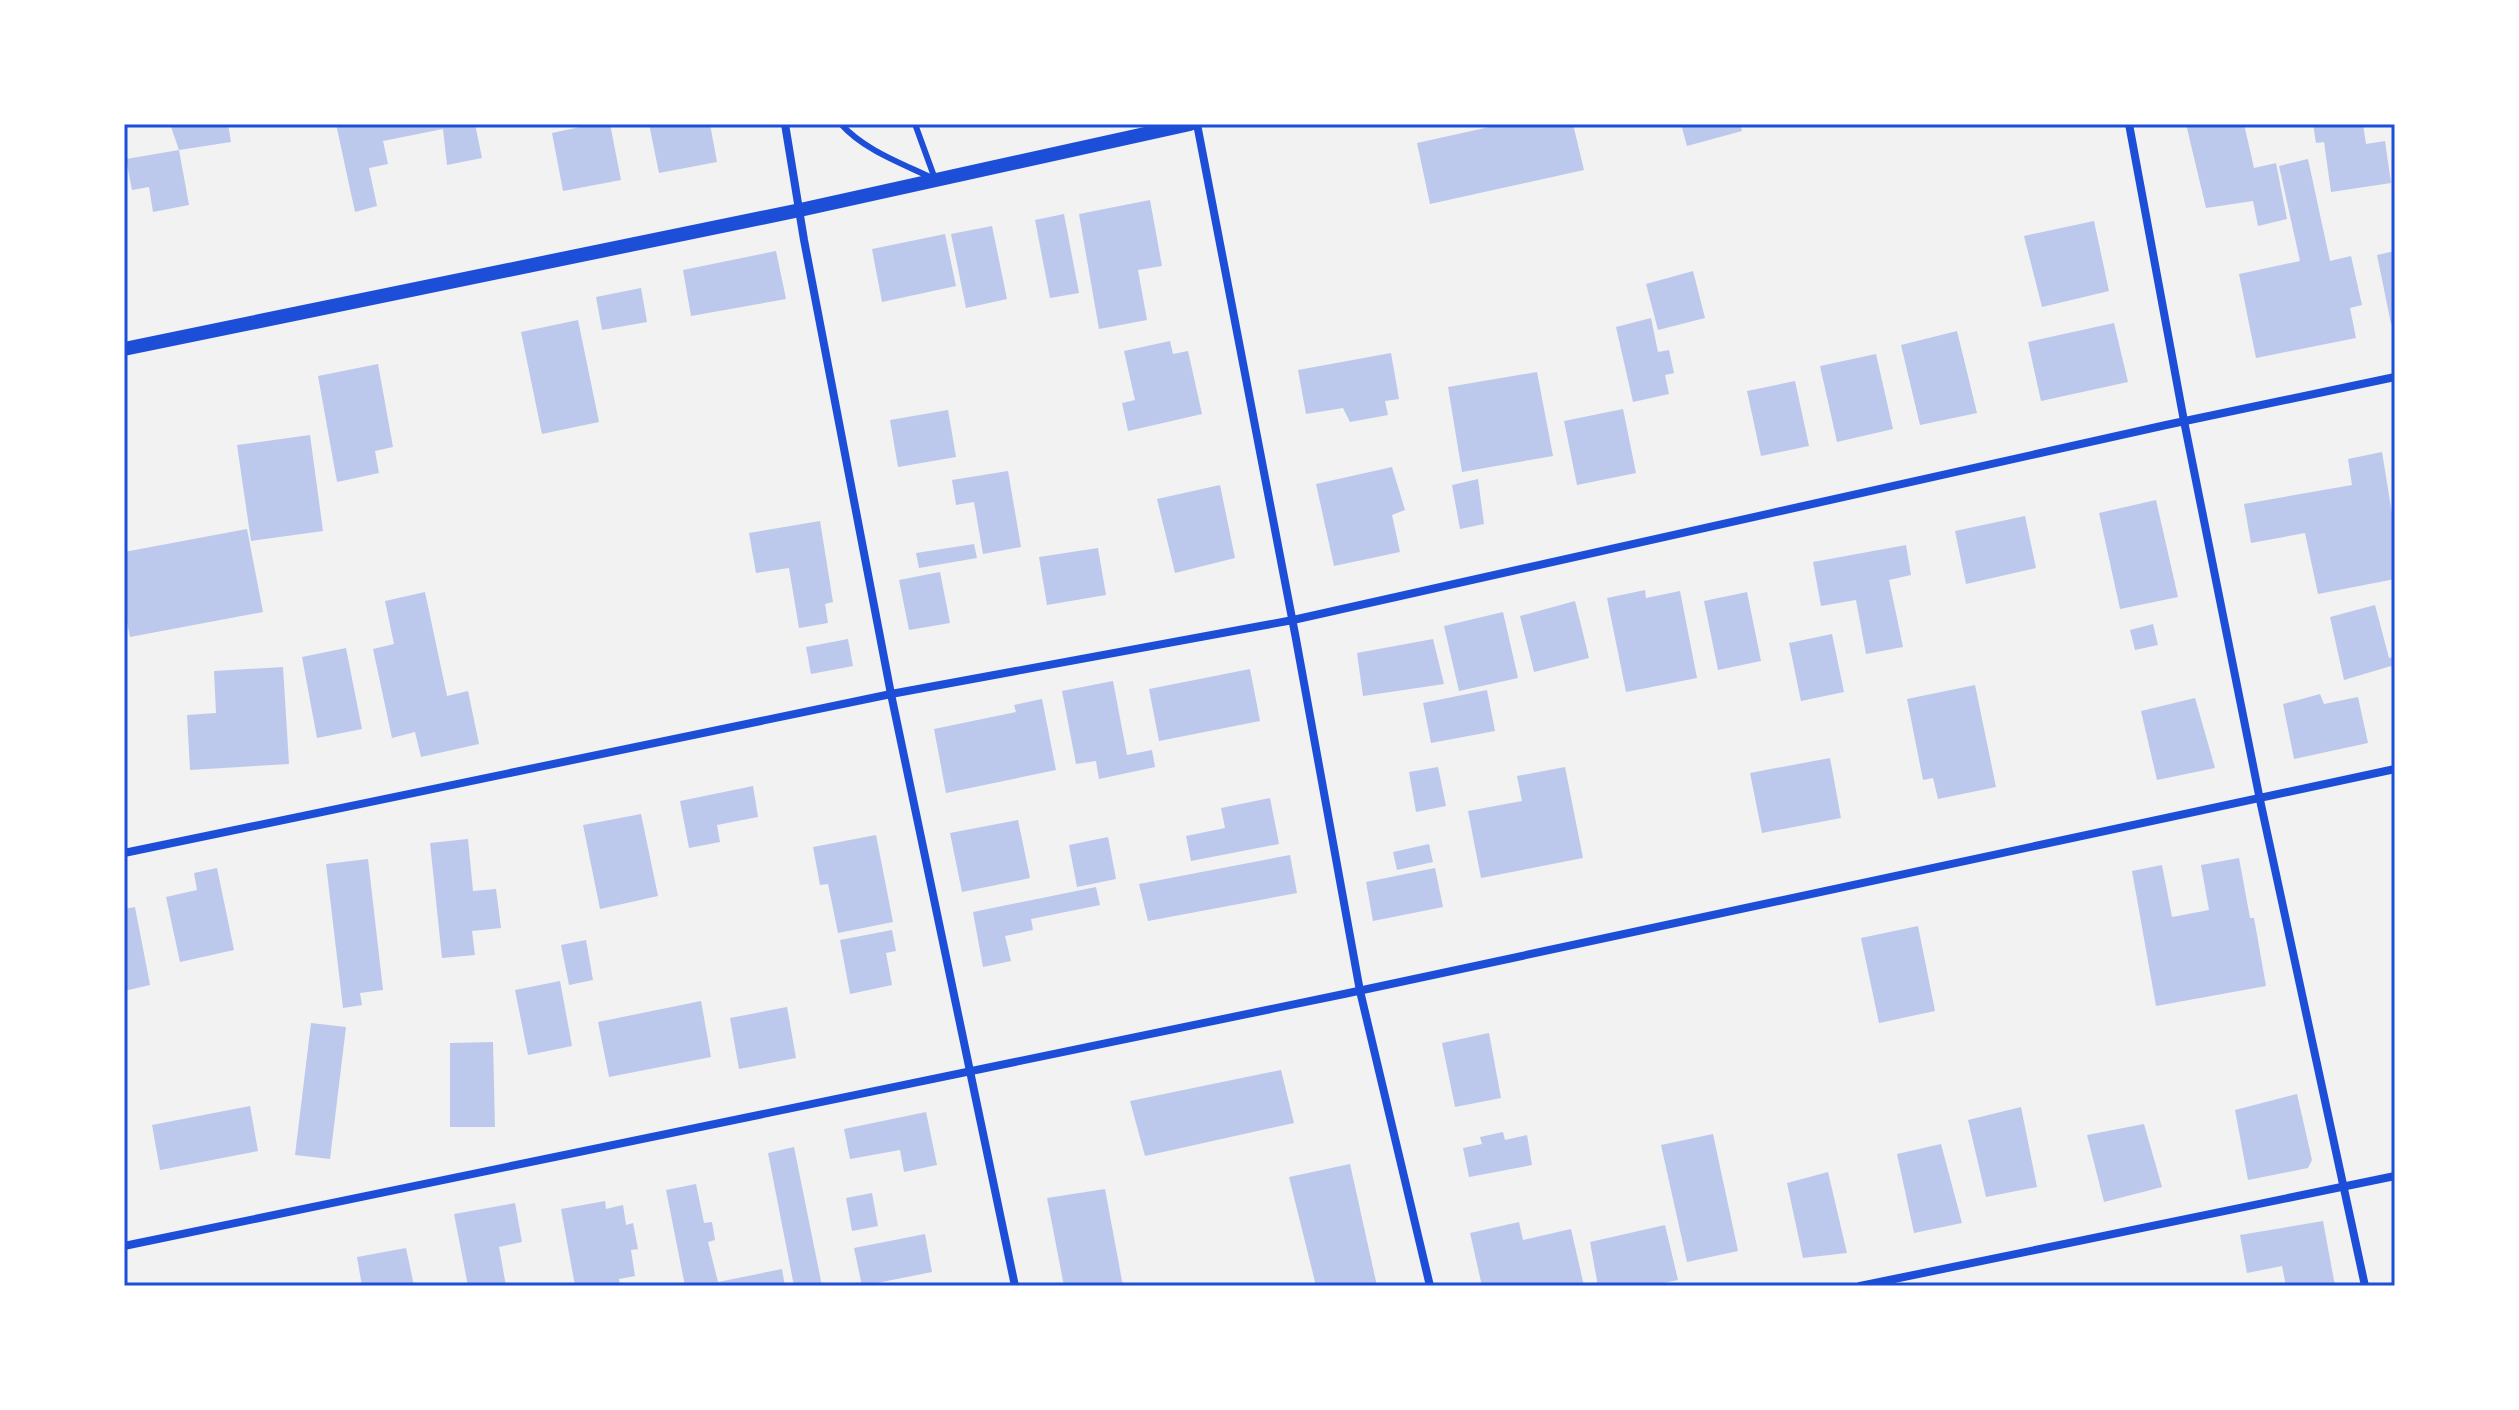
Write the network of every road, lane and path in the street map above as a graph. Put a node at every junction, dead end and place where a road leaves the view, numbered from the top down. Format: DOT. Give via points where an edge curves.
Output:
graph roads {
  1 [pos="785,124"];
  2 [pos="841,124"];
  3 [pos="915,124"];
  4 [pos="1190,124"];
  5 [pos="1197,124"];
  6 [pos="2129,124"];
  7 [pos="935,179"];
  8 [pos="800,210"];
  9 [pos="124,349"];
  10 [pos="2395,377"];
  11 [pos="2184,421"];
  12 [pos="1293,620"];
  13 [pos="891,694"];
  14 [pos="2395,769"];
  15 [pos="2260,800"];
  16 [pos="124,853"];
  17 [pos="1360,991"];
  18 [pos="970,1073"];
  19 [pos="2395,1176"];
  20 [pos="2345,1186"];
  21 [pos="124,1246"];
  22 [pos="1015,1286"];
  23 [pos="1430,1286"];
  24 [pos="1860,1286"];
  25 [pos="2365,1286"];
  1 -- 8 [label="street"];
  2 -- 7 [label="lane" via="852,136"];
  3 -- 7 [label="lane"];
  4 -- 7 [label="street"];
  5 -- 12 [label="street"];
  6 -- 11 [label="street"];
  7 -- 8 [label="street"];
  8 -- 9 [label="street"];
  8 -- 13 [label="street"];
  10 -- 11 [label="street"];
  11 -- 12 [label="street"];
  11 -- 15 [label="street"];
  12 -- 13 [label="street"];
  12 -- 17 [label="street"];
  13 -- 16 [label="street"];
  13 -- 18 [label="street"];
  14 -- 15 [label="street"];
  15 -- 17 [label="street"];
  15 -- 20 [label="street"];
  17 -- 18 [label="street"];
  17 -- 23 [label="street"];
  18 -- 21 [label="street"];
  18 -- 22 [label="street"];
  19 -- 20 [label="street"];
  20 -- 24 [label="street"];
  20 -- 25 [label="street"];
}
